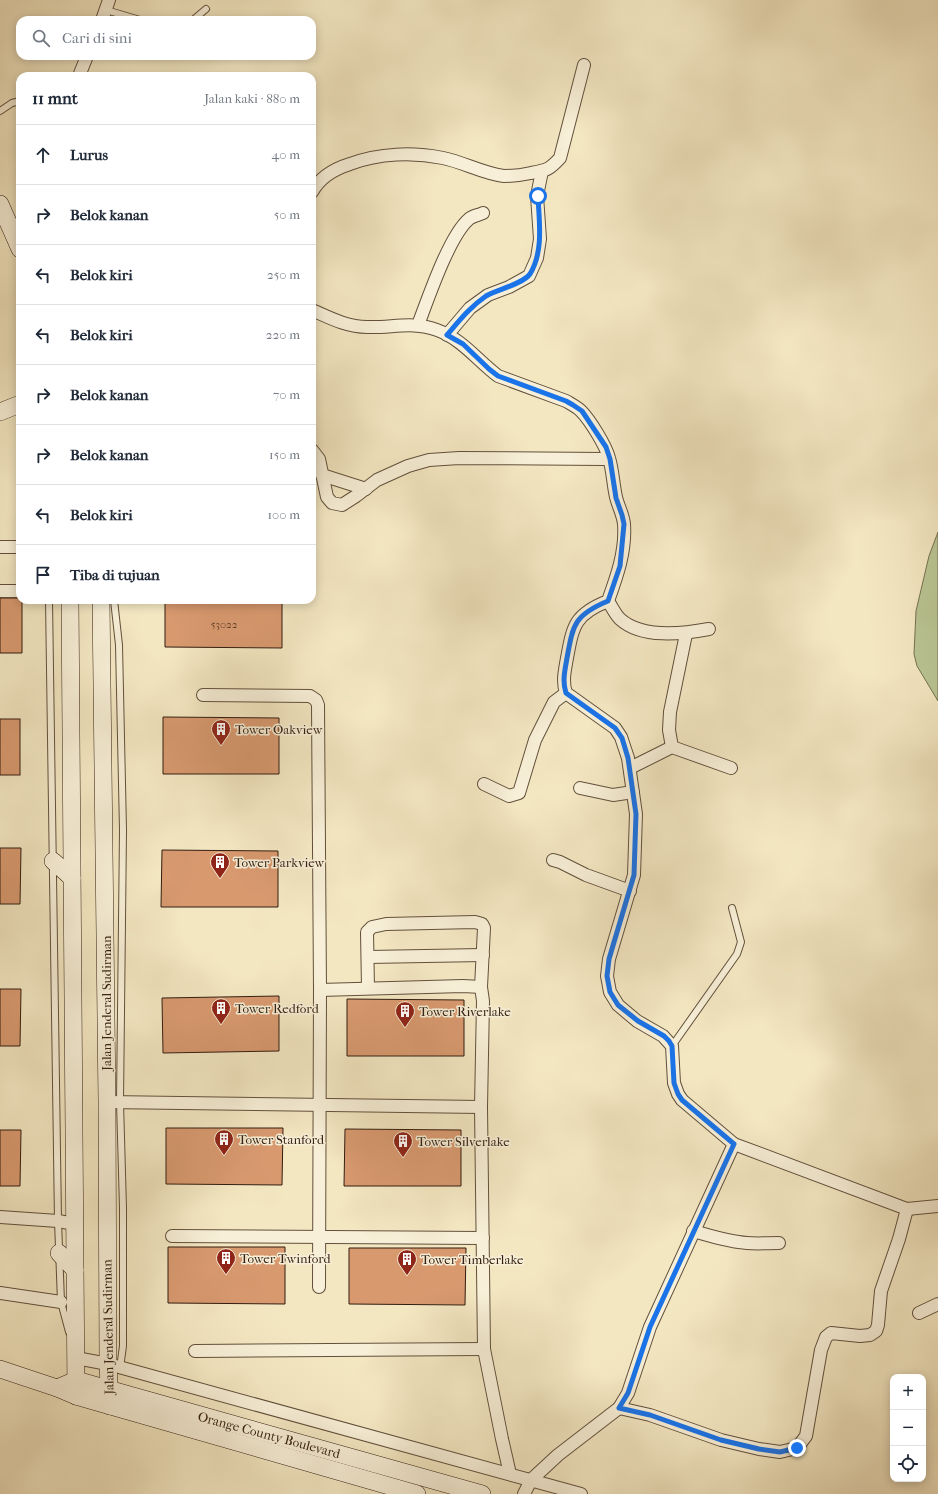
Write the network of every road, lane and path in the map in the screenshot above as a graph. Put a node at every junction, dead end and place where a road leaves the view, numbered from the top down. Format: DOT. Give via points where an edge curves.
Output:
graph roads {
  1 [pos="206,9"];
  2 [pos="106,10"];
  3 [pos="126,16"];
  4 [pos="198,16"];
  5 [pos="85,60"];
  6 [pos="584,65"];
  7 [pos="81,72"];
  8 [pos="16,102"];
  9 [pos="0,111"];
  10 [pos="542,171"];
  11 [pos="316,184"];
  12 [pos="0,204"];
  13 [pos="483,213"];
  14 [pos="16,240"];
  15 [pos="316,312"];
  16 [pos="418,325"];
  17 [pos="447,335"];
  18 [pos="16,406"];
  19 [pos="0,412"];
  20 [pos="16,412"];
  21 [pos="316,456"];
  22 [pos="605,459"];
  23 [pos="322,475"];
  24 [pos="366,489"];
  25 [pos="16,546"];
  26 [pos="0,547"];
  27 [pos="0,591"];
  28 [pos="16,591"];
  29 [pos="608,601"];
  30 [pos="49,604"];
  31 [pos="70,604"];
  32 [pos="101,604"];
  33 [pos="114,604"];
  34 [pos="709,629"];
  35 [pos="686,634"];
  36 [pos="566,693"];
  37 [pos="203,695"];
  38 [pos="672,748"];
  39 [pos="630,768"];
  40 [pos="731,768"];
  41 [pos="484,784"];
  42 [pos="580,788"];
  43 [pos="633,792"];
  44 [pos="553,860"];
  45 [pos="53,861"];
  46 [pos="72,878"];
  47 [pos="630,891"];
  48 [pos="732,908"];
  49 [pos="483,955"];
  50 [pos="368,957"];
  51 [pos="481,987"];
  52 [pos="368,988"];
  53 [pos="320,990"];
  54 [pos="672,1046"];
  55 [pos="113,1102"];
  56 [pos="319,1104"];
  57 [pos="481,1107"];
  58 [pos="734,1144"];
  59 [pos="934,1208"];
  60 [pos="907,1209"];
  61 [pos="0,1217"];
  62 [pos="58,1221"];
  63 [pos="75,1224"];
  64 [pos="693,1231"];
  65 [pos="172,1236"];
  66 [pos="319,1237"];
  67 [pos="483,1238"];
  68 [pos="779,1243"];
  69 [pos="59,1253"];
  70 [pos="75,1270"];
  71 [pos="319,1287"];
  72 [pos="0,1293"];
  73 [pos="61,1302"];
  74 [pos="938,1304"];
  75 [pos="919,1313"];
  76 [pos="484,1349"];
  77 [pos="195,1350"];
  78 [pos="76,1358"];
  79 [pos="114,1366"];
  80 [pos="0,1369"];
  81 [pos="76,1388"];
  82 [pos="110,1398"];
  83 [pos="619,1408"];
  84 [pos="510,1474"];
  85 [pos="531,1480"];
  86 [pos="417,1494"];
  87 [pos="482,1494"];
  88 [pos="524,1494"];
  89 [pos="581,1494"];
  1 -- 4 [label="lane"];
  2 -- 3 [label="lane"];
  5 -- 7 [label="street"];
  6 -- 10 [label="street" via="560,158 552,168"];
  8 -- 9 [label="lane"];
  10 -- 11 [label="street" via="519,176 503,176 444,158 388,156 363,159 340,167"];
  10 -- 17 [label="street" via="538,196 540,239 537,258 529,276 488,295 470,308"];
  12 -- 14 [label="street"];
  13 -- 16 [label="street" via="470,218 458,232"];
  15 -- 16 [label="street" via="331,320 356,326"];
  16 -- 17 [label="street"];
  17 -- 29 [label="street" via="463,344 498,376 566,401 582,411 602,440 610,459 616,498 624,524 620,566"];
  18 -- 19 [label="street"];
  19 -- 20 [label="street"];
  21 -- 23 [label="street"];
  22 -- 24 [label="street" via="429,460 395,471"];
  23 -- 24 [label="street"];
  23 -- 24 [label="street" via="327,498 332,503 342,504"];
  25 -- 26 [label="street"];
  27 -- 28 [label="street"];
  29 -- 35 [label="street" via="615,614 634,628"];
  29 -- 36 [label="street" via="590,609 575,624 571,633 564,678"];
  30 -- 45 [label="lane"];
  31 -- 46 [label="street"];
  32 -- 55 [label="street, Jalan Jenderal Sudirman"];
  33 -- 55 [label="lane" via="119,645 123,830"];
  34 -- 35 [label="street"];
  35 -- 38 [label="street" via="670,712"];
  36 -- 39 [label="street" via="615,728 622,738"];
  36 -- 41 [label="street" via="554,702 535,740 519,793 509,796"];
  37 -- 53 [label="street" via="310,696 318,705"];
  38 -- 39 [label="street"];
  38 -- 40 [label="street"];
  39 -- 43 [label="street"];
  42 -- 43 [label="street" via="613,795"];
  43 -- 47 [label="street" via="636,814 634,875"];
  44 -- 47 [label="street"];
  45 -- 46 [label="street"];
  45 -- 62 [label="lane"];
  46 -- 63 [label="street"];
  47 -- 54 [label="street" via="609,959 607,976 610,992 618,1005 628,1014 664,1036"];
  48 -- 54 [label="lane" via="741,942 737,954"];
  49 -- 50 [label="street"];
  49 -- 50 [label="street" via="484,928 482,924 475,922 386,924 372,927 367,932"];
  49 -- 51 [label="street"];
  50 -- 52 [label="street"];
  51 -- 52 [label="street"];
  51 -- 57 [label="street"];
  52 -- 53 [label="street"];
  53 -- 56 [label="street"];
  54 -- 58 [label="street" via="674,1083 678,1094"];
  55 -- 56 [label="street"];
  55 -- 79 [label="street, Jalan Jenderal Sudirman"];
  56 -- 57 [label="street"];
  56 -- 66 [label="street"];
  57 -- 67 [label="street"];
  58 -- 60 [label="street"];
  58 -- 64 [label="street"];
  59 -- 60 [label="street"];
  60 -- 83 [label="street" via="881,1291 876,1331 870,1335 860,1336 832,1333 826,1337 821,1350 806,1436 797,1448 780,1452 759,1449 721,1440 650,1415"];
  61 -- 62 [label="street"];
  62 -- 63 [label="street"];
  62 -- 69 [label="lane"];
  63 -- 70 [label="street"];
  64 -- 68 [label="street" via="714,1238 749,1244"];
  64 -- 83 [label="street" via="650,1327 628,1393"];
  65 -- 66 [label="street"];
  66 -- 67 [label="street"];
  66 -- 71 [label="street"];
  67 -- 76 [label="street"];
  69 -- 70 [label="street"];
  69 -- 73 [label="lane"];
  70 -- 78 [label="street"];
  72 -- 73 [label="street"];
  73 -- 78 [label="lane"];
  74 -- 75 [label="street"];
  76 -- 77 [label="street"];
  76 -- 84 [label="street"];
  78 -- 79 [label="street"];
  78 -- 81 [label="street"];
  79 -- 82 [label="street, Jalan Jenderal Sudirman"];
  79 -- 84 [label="street"];
  80 -- 81 [label="street, Orange County Boulevard" via="57,1388"];
  81 -- 82 [label="street, Orange County Boulevard"];
  82 -- 86 [label="street, Orange County Boulevard"];
  82 -- 87 [label="street, Orange County Boulevard"];
  83 -- 85 [label="street" via="558,1455"];
  84 -- 85 [label="street"];
  85 -- 88 [label="street"];
  85 -- 89 [label="street"];
}
